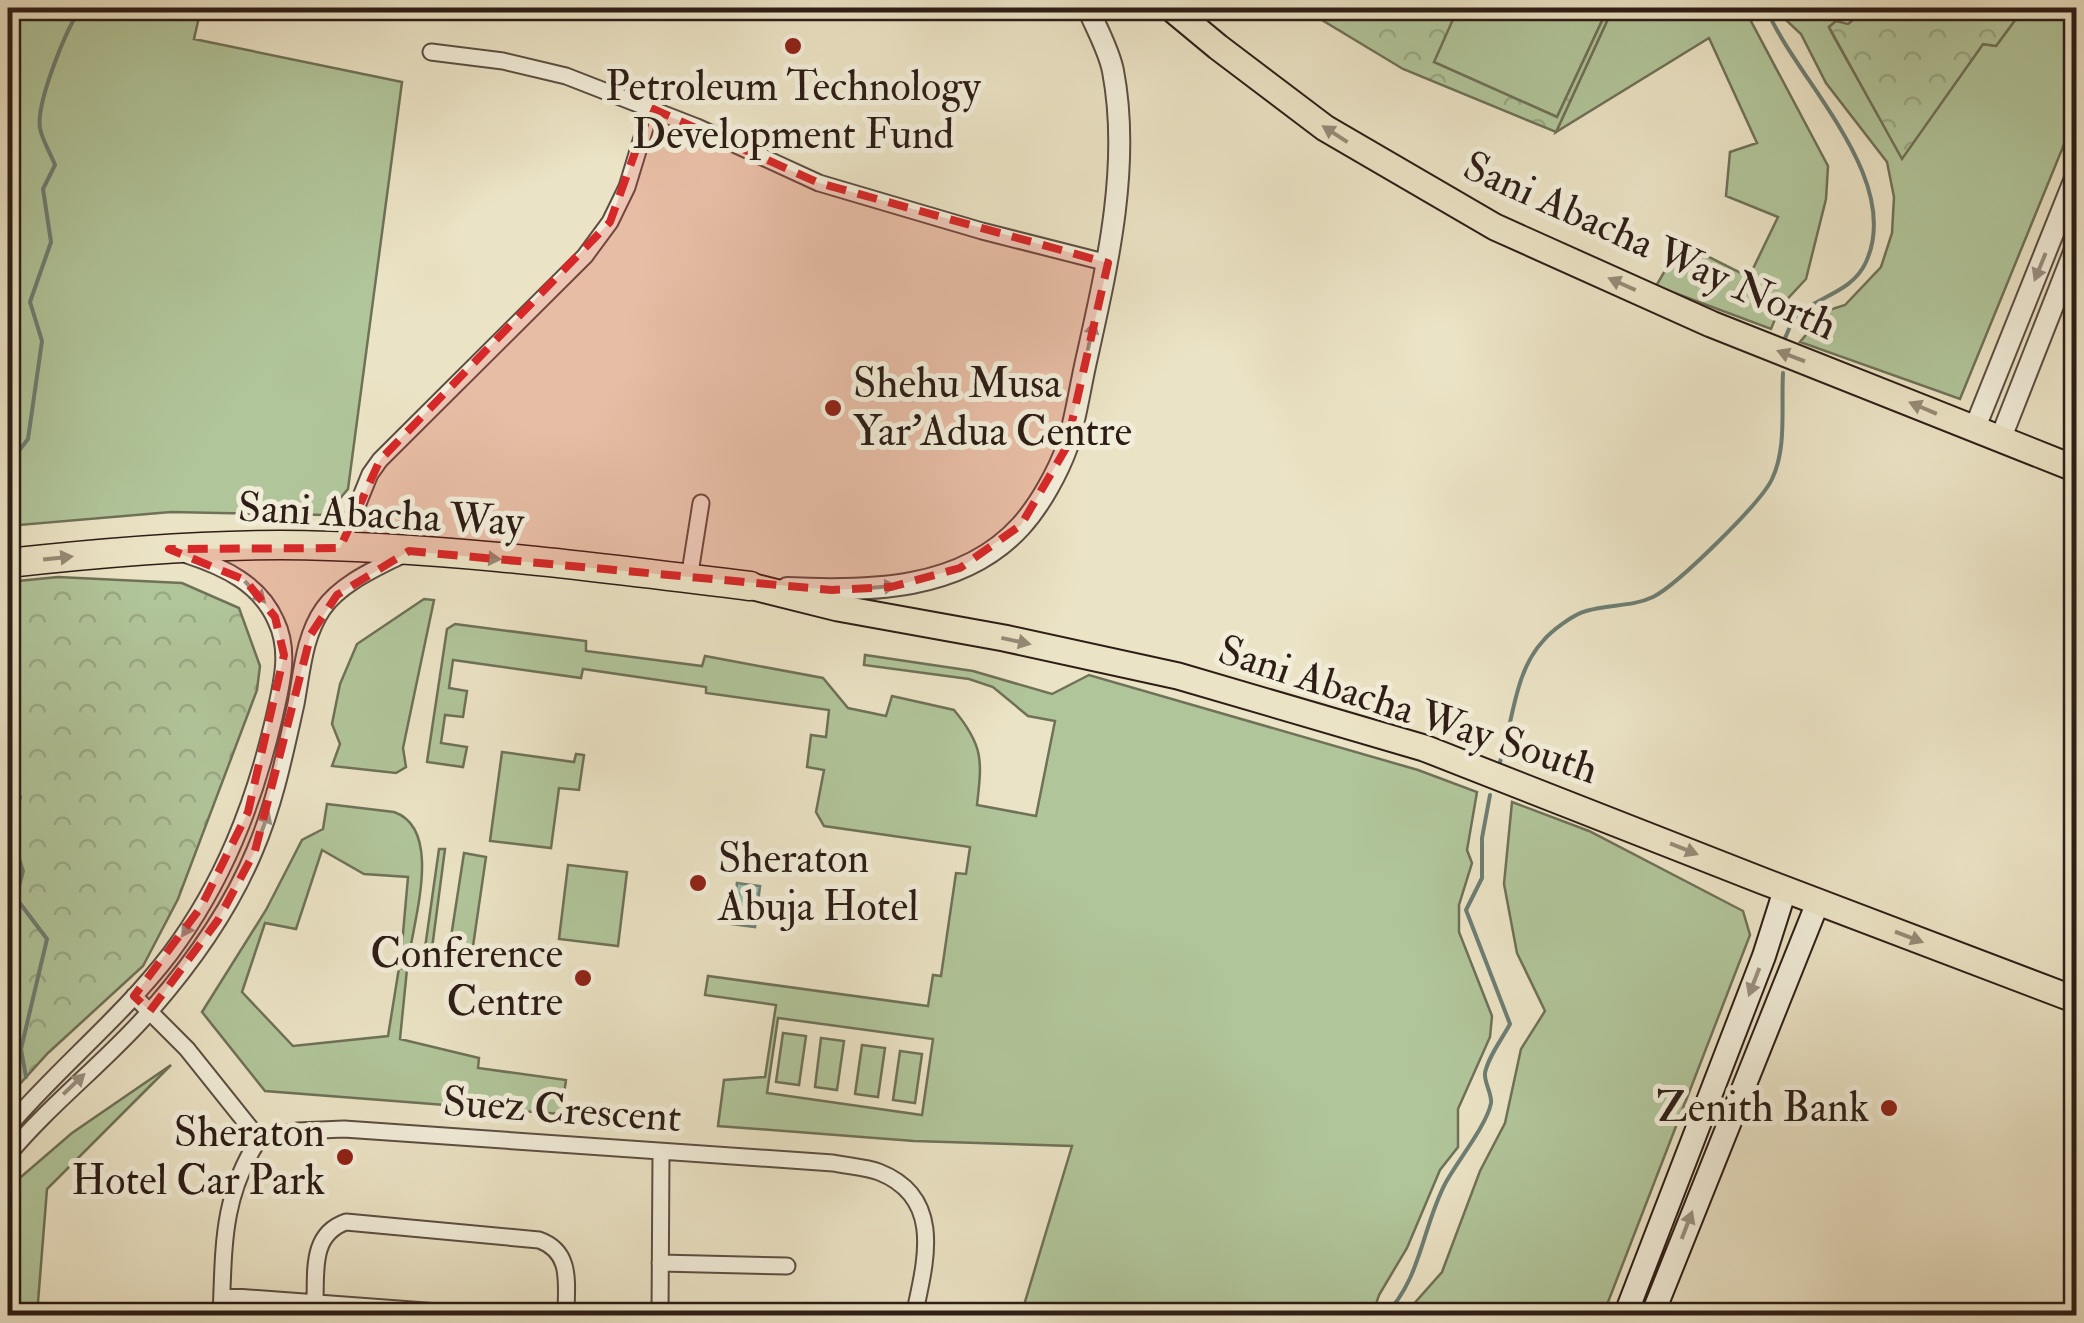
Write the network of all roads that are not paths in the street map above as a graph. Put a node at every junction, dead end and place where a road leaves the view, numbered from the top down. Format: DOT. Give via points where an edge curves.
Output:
graph roads {
  1 [pos="1088,8"];
  2 [pos="1171,8"];
  3 [pos="432,52"];
  4 [pos="651,108"];
  5 [pos="2076,176"];
  6 [pos="2076,247"];
  7 [pos="1108,263"];
  8 [pos="1974,430"];
  9 [pos="2000,440"];
  10 [pos="2076,469"];
  11 [pos="700,503"];
  12 [pos="340,548"];
  13 [pos="169,550"];
  14 [pos="409,551"];
  15 [pos="8,563"];
  16 [pos="688,578"];
  17 [pos="750,586"];
  18 [pos="1785,890"];
  19 [pos="1818,902"];
  20 [pos="2032,983"];
  21 [pos="134,996"];
  22 [pos="2076,1000"];
  23 [pos="150,1011"];
  24 [pos="2076,1020"];
  25 [pos="8,1127"];
  26 [pos="260,1139"];
  27 [pos="660,1154"];
  28 [pos="8,1155"];
  29 [pos="660,1263"];
  30 [pos="787,1266"];
  31 [pos="222,1296"];
  32 [pos="315,1302"];
  33 [pos="405,1312"];
  34 [pos="1654,1314"];
  35 [pos="220,1316"];
  36 [pos="493,1316"];
  37 [pos="566,1316"];
  38 [pos="660,1316"];
  39 [pos="914,1316"];
  40 [pos="1624,1316"];
  1 -- 7 [label="street" via="1113,70 1117,183"];
  8 -- 2 [label="highway, Sani Abacha Way North, one-way" via="1711,324 1495,227 1325,128"];
  3 -- 4 [label="street" via="566,76"];
  4 -- 7 [label="street" via="819,184"];
  4 -- 12 [label="street" via="610,222 585,256 380,460"];
  5 -- 8 [label="street, one-way"];
  6 -- 9 [label="street"];
  17 -- 7 [label="street, one-way" via="852,589 932,579 984,554 1022,525 1066,448"];
  8 -- 9 [label="highway, Sani Abacha Way North"];
  9 -- 10 [label="highway, Sani Abacha Way North"];
  11 -- 16 [label="street"];
  12 -- 13 [label="highway, Sani Abacha Way"];
  12 -- 14 [label="highway, Sani Abacha Way"];
  15 -- 13 [label="highway, Sani Abacha Way, one-way"];
  13 -- 21 [label="street, one-way" via="245,580 275,617 284,655 264,762 237,840 185,932"];
  14 -- 16 [label="highway, Sani Abacha Way, one-way"];
  23 -- 14 [label="street, one-way" via="218,920 255,851 321,612 366,574"];
  16 -- 17 [label="highway, Sani Abacha Way"];
  17 -- 18 [label="highway, Sani Abacha Way South, one-way" via="1178,676 1424,748"];
  18 -- 19 [label="highway, Sani Abacha Way South"];
  18 -- 40 [label="main road, one-way"];
  19 -- 20 [label="highway, Sani Abacha Way South, one-way"];
  34 -- 19 [label="main road, one-way"];
  20 -- 22 [label="highway, Sani Abacha Way South"];
  20 -- 24 [label="highway"];
  21 -- 23 [label="street"];
  21 -- 25 [label="street"];
  23 -- 26 [label="street"];
  28 -- 23 [label="street, one-way"];
  26 -- 27 [label="street, Suez Crescent" via="344,1129"];
  26 -- 31 [label="street" via="228,1203"];
  27 -- 29 [label="street"];
  27 -- 39 [label="street, Suez Crescent" via="833,1163 878,1172 901,1185 918,1204 926,1229"];
  29 -- 30 [label="street"];
  29 -- 38 [label="street"];
  31 -- 32 [label="street"];
  31 -- 35 [label="street"];
  32 -- 33 [label="street"];
  32 -- 37 [label="street" via="324,1236 346,1222 554,1246 562,1256"];
  33 -- 36 [label="street"];
}
